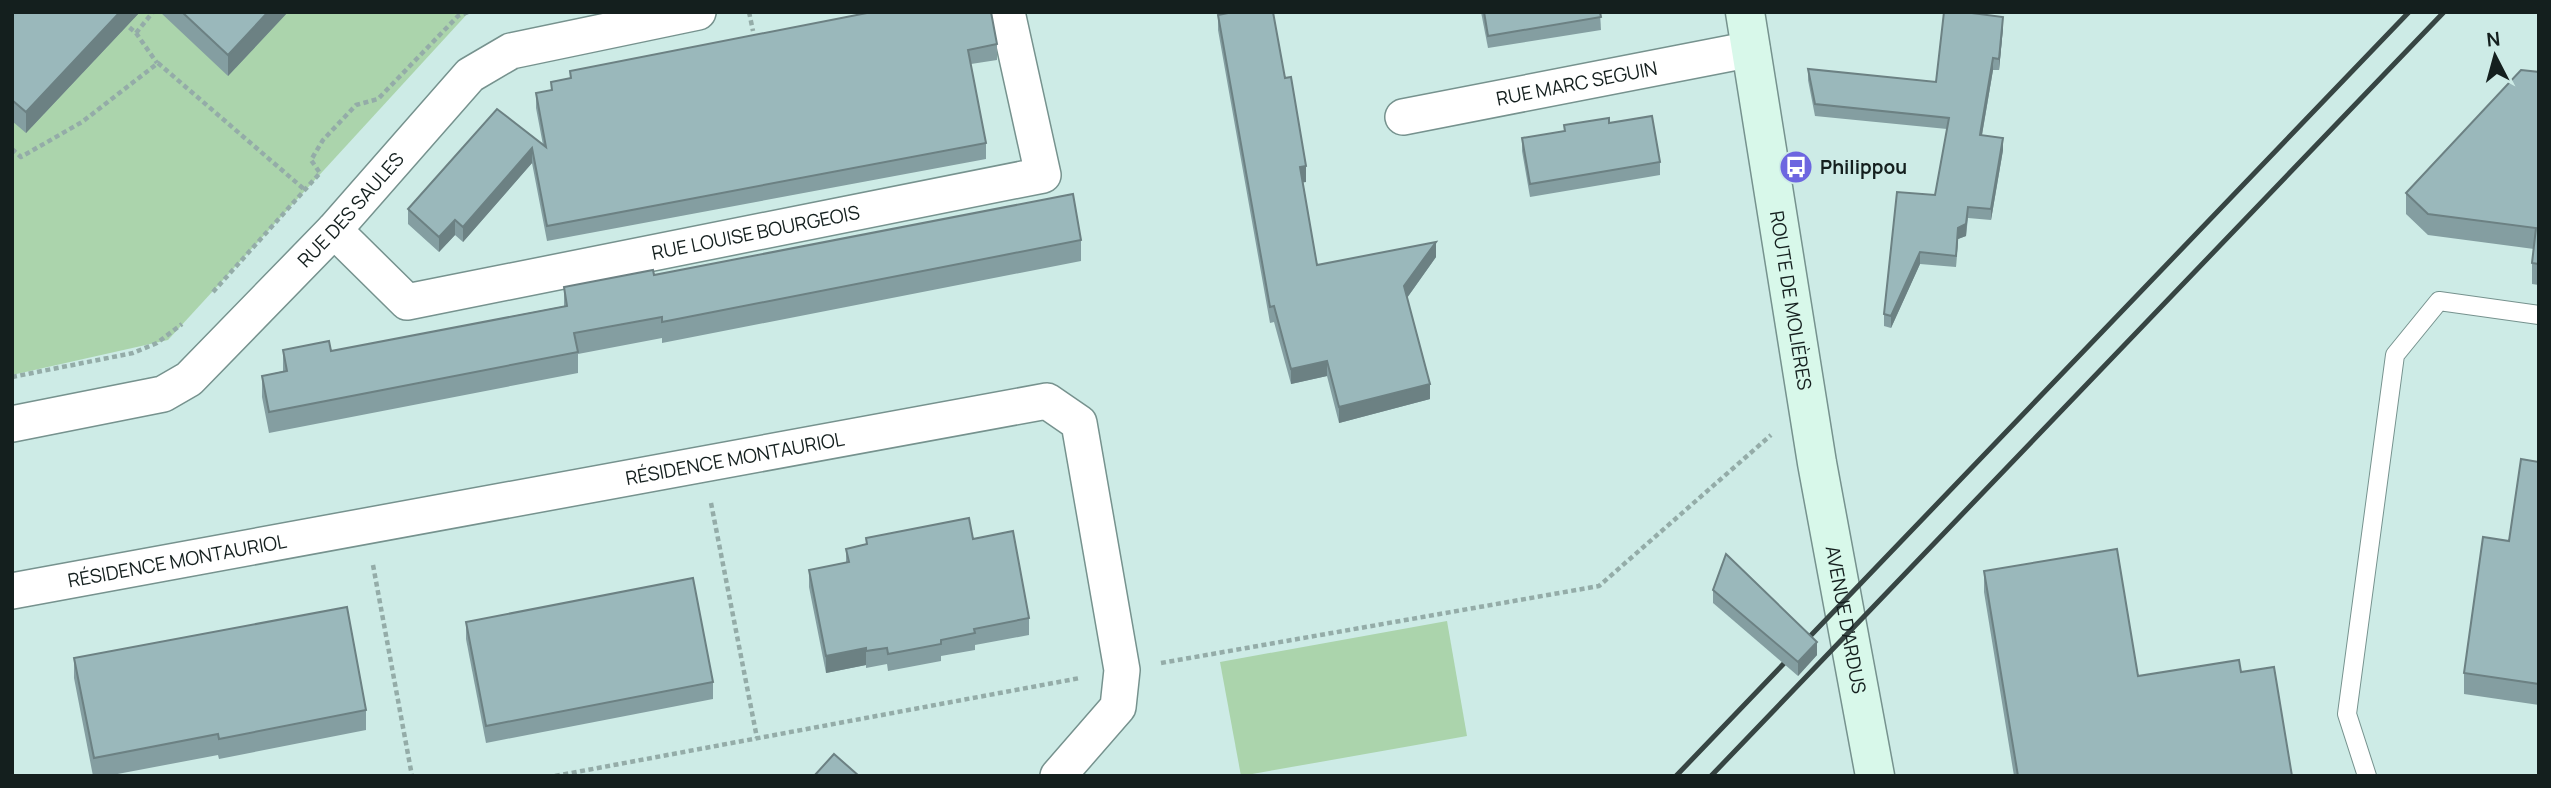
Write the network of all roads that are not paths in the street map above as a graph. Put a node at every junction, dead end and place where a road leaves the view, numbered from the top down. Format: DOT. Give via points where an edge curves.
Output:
graph roads {
  1 [pos="698,12"];
  2 [pos="1007,12"];
  3 [pos="1745,12"];
  4 [pos="1752,49"];
  5 [pos="1403,117"];
  6 [pos="334,230"];
  7 [pos="2539,315"];
  8 [pos="12,424"];
  9 [pos="1817,463"];
  10 [pos="12,591"];
  11 [pos="1058,776"];
  12 [pos="1875,776"];
  13 [pos="2367,776"];
  1 -- 6 [label="street, RUE DES SAULES" via="511,51 471,75"];
  2 -- 6 [label="street, RUE LOUISE BOURGEOIS" via="1043,175 407,302"];
  3 -- 4 [label="main road, ROUTE DE MOLIÈRES"];
  4 -- 5 [label="street, RUE MARC SEGUIN"];
  4 -- 9 [label="main road, ROUTE DE MOLIÈRES"];
  6 -- 8 [label="street, RUE DES SAULES" via="189,379 163,394"];
  7 -- 13 [label="lane" via="2439,301 2395,355 2347,713"];
  9 -- 12 [label="main road, AVENUE D'ARDUS"];
  10 -- 11 [label="street, RÉSIDENCE MONTAURIOL" via="1047,401 1079,423 1122,670 1118,707"];
}
